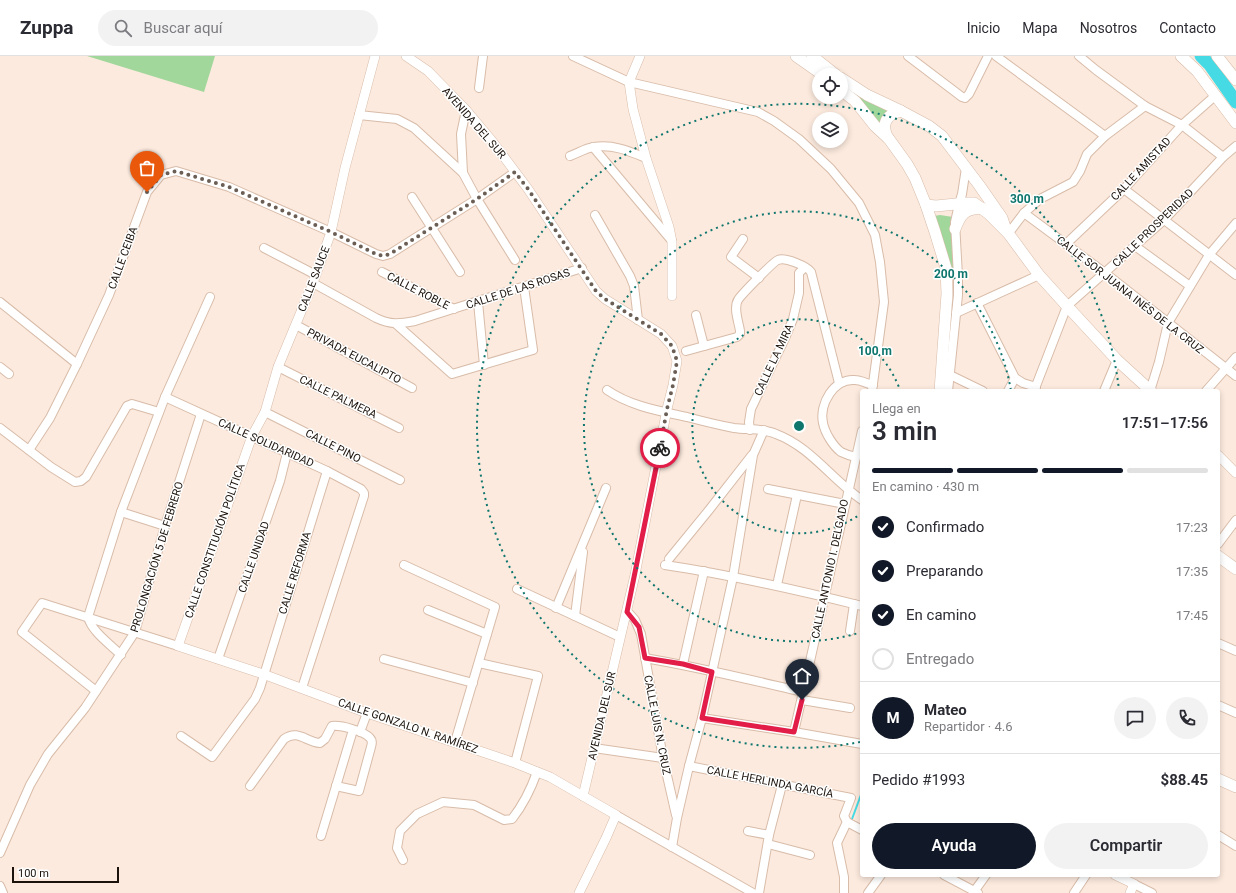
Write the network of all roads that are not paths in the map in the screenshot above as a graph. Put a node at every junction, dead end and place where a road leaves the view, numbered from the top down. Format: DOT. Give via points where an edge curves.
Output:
graph roads {
  1 [pos="375,56"];
  2 [pos="406,56"];
  3 [pos="483,56"];
  4 [pos="573,56"];
  5 [pos="640,56"];
  6 [pos="796,56"];
  7 [pos="812,56"];
  8 [pos="908,56"];
  9 [pos="988,56"];
  10 [pos="996,56"];
  11 [pos="1079,56"];
  12 [pos="1181,56"];
  13 [pos="1221,57"];
  14 [pos="813,68"];
  15 [pos="827,68"];
  16 [pos="1236,80"];
  17 [pos="629,82"];
  18 [pos="848,83"];
  19 [pos="479,88"];
  20 [pos="1216,95"];
  21 [pos="848,96"];
  22 [pos="1145,106"];
  23 [pos="466,110"];
  24 [pos="901,111"];
  25 [pos="359,115"];
  26 [pos="1236,123"];
  27 [pos="1182,125"];
  28 [pos="1105,136"];
  29 [pos="889,139"];
  30 [pos="1236,146"];
  31 [pos="593,147"];
  32 [pos="570,156"];
  33 [pos="1223,156"];
  34 [pos="646,158"];
  35 [pos="966,168"];
  36 [pos="515,172"];
  37 [pos="463,173"];
  38 [pos="1124,189"];
  39 [pos="412,197"];
  40 [pos="477,199"];
  41 [pos="959,204"];
  42 [pos="926,205"];
  43 [pos="982,208"];
  44 [pos="1024,213"];
  45 [pos="595,216"];
  46 [pos="1164,220"];
  47 [pos="1236,222"];
  48 [pos="432,228"];
  49 [pos="955,229"];
  50 [pos="331,232"];
  51 [pos="1008,233"];
  52 [pos="743,239"];
  53 [pos="672,242"];
  54 [pos="1066,244"];
  55 [pos="1136,246"];
  56 [pos="264,248"];
  57 [pos="1209,255"];
  58 [pos="515,260"];
  59 [pos="582,268"];
  60 [pos="804,268"];
  61 [pos="382,272"];
  62 [pos="460,272"];
  63 [pos="1105,274"];
  64 [pos="1039,275"];
  65 [pos="1236,275"];
  66 [pos="759,278"];
  67 [pos="315,279"];
  68 [pos="1190,286"];
  69 [pos="524,287"];
  70 [pos="672,296"];
  71 [pos="210,298"];
  72 [pos="0,302"];
  73 [pos="478,302"];
  74 [pos="977,303"];
  75 [pos="1067,306"];
  76 [pos="454,309"];
  77 [pos="956,314"];
  78 [pos="696,315"];
  79 [pos="638,320"];
  80 [pos="1168,323"];
  81 [pos="396,324"];
  82 [pos="296,325"];
  83 [pos="704,346"];
  84 [pos="686,351"];
  85 [pos="1236,357"];
  86 [pos="1117,360"];
  87 [pos="77,364"];
  88 [pos="484,365"];
  89 [pos="0,367"];
  90 [pos="278,367"];
  91 [pos="1226,369"];
  92 [pos="9,374"];
  93 [pos="950,375"];
  94 [pos="1236,376"];
  95 [pos="1014,378"];
  96 [pos="839,383"];
  97 [pos="412,388"];
  98 [pos="872,388"];
  99 [pos="940,389"];
  100 [pos="948,389"];
  101 [pos="979,389"];
  102 [pos="1009,389"];
  103 [pos="1035,389"];
  104 [pos="1105,389"];
  105 [pos="1149,389"];
  106 [pos="1152,389"];
  107 [pos="1208,389"];
  108 [pos="607,390"];
  109 [pos="165,397"];
  110 [pos="159,412"];
  111 [pos="265,412"];
  112 [pos="666,413"];
  113 [pos="201,414"];
  114 [pos="0,428"];
  115 [pos="399,428"];
  116 [pos="750,430"];
  117 [pos="764,430"];
  118 [pos="252,436"];
  119 [pos="860,440"];
  120 [pos="29,450"];
  121 [pos="287,453"];
  122 [pos="753,455"];
  123 [pos="1220,456"];
  124 [pos="856,457"];
  125 [pos="327,471"];
  126 [pos="1236,473"];
  127 [pos="400,480"];
  128 [pos="606,488"];
  129 [pos="768,489"];
  130 [pos="848,490"];
  131 [pos="797,495"];
  132 [pos="860,499"];
  133 [pos="845,504"];
  134 [pos="121,512"];
  135 [pos="1236,520"];
  136 [pos="165,526"];
  137 [pos="1220,541"];
  138 [pos="584,543"];
  139 [pos="1220,557"];
  140 [pos="404,565"];
  141 [pos="1236,569"];
  142 [pos="704,571"];
  143 [pos="733,577"];
  144 [pos="777,585"];
  145 [pos="518,589"];
  146 [pos="825,597"];
  147 [pos="858,605"];
  148 [pos="556,608"];
  149 [pos="428,610"];
  150 [pos="627,612"];
  151 [pos="575,616"];
  152 [pos="88,617"];
  153 [pos="850,631"];
  154 [pos="136,632"];
  155 [pos="487,634"];
  156 [pos="620,637"];
  157 [pos="1220,644"];
  158 [pos="178,646"];
  159 [pos="1236,651"];
  160 [pos="121,655"];
  161 [pos="645,658"];
  162 [pos="218,659"];
  163 [pos="384,659"];
  164 [pos="479,663"];
  165 [pos="683,664"];
  166 [pos="712,672"];
  167 [pos="263,674"];
  168 [pos="472,683"];
  169 [pos="302,688"];
  170 [pos="96,691"];
  171 [pos="803,696"];
  172 [pos="1220,706"];
  173 [pos="850,708"];
  174 [pos="367,713"];
  175 [pos="1236,713"];
  176 [pos="702,718"];
  177 [pos="357,731"];
  178 [pos="794,732"];
  179 [pos="180,736"];
  180 [pos="455,742"];
  181 [pos="860,744"];
  182 [pos="594,748"];
  183 [pos="663,758"];
  184 [pos="515,763"];
  185 [pos="689,766"];
  186 [pos="537,772"];
  187 [pos="1220,780"];
  188 [pos="782,785"];
  189 [pos="250,786"];
  190 [pos="336,786"];
  191 [pos="1236,787"];
  192 [pos="583,796"];
  193 [pos="616,815"];
  194 [pos="677,818"];
  195 [pos="847,822"];
  196 [pos="860,829"];
  197 [pos="748,831"];
  198 [pos="770,835"];
  199 [pos="321,836"];
  200 [pos="1220,836"];
  201 [pos="768,844"];
  202 [pos="1236,846"];
  203 [pos="672,847"];
  204 [pos="0,853"];
  205 [pos="810,854"];
  206 [pos="402,860"];
  207 [pos="880,877"];
  208 [pos="948,877"];
  209 [pos="985,877"];
  210 [pos="1085,877"];
  211 [pos="1119,877"];
  212 [pos="1134,884"];
  213 [pos="0,886"];
  214 [pos="976,892"];
  215 [pos="3,893"];
  216 [pos="579,893"];
  217 [pos="753,893"];
  218 [pos="759,893"];
  219 [pos="844,893"];
  220 [pos="868,893"];
  221 [pos="1074,893"];
  222 [pos="1130,893"];
  223 [pos="1152,893"];
  1 -- 25 [label="street, CALLE SAUCE"];
  2 -- 23 [label="street, AVENIDA DEL SUR" via="428,71"];
  3 -- 19 [label="street"];
  4 -- 17 [label="street"];
  5 -- 17 [label="street"];
  6 -- 14 [label="main road"];
  7 -- 15 [label="main road"];
  8 -- 9 [label="street" via="966,98"];
  10 -- 28 [label="street"];
  11 -- 22 [label="street"];
  12 -- 20 [label="main road" via="1194,67"];
  13 -- 16 [label="main road"];
  17 -- 34 [label="street"];
  17 -- 98 [label="street" via="758,112 800,139 831,169 858,203 875,235 884,302"];
  18 -- 24 [label="main road"];
  20 -- 26 [label="main road"];
  20 -- 27 [label="street, CALLE AMISTAD"];
  21 -- 29 [label="main road"];
  22 -- 27 [label="street"];
  22 -- 28 [label="street"];
  23 -- 36 [label="street, AVENIDA DEL SUR"];
  23 -- 37 [label="street" via="461,134"];
  24 -- 29 [label="main road" via="895,112 886,121 884,132"];
  24 -- 35 [label="main road" via="942,136"];
  25 -- 37 [label="street" via="397,119 408,124"];
  25 -- 50 [label="street, CALLE SAUCE" via="344,168"];
  27 -- 33 [label="street"];
  27 -- 38 [label="street, CALLE AMISTAD"];
  28 -- 44 [label="street" via="1087,154 1073,182 1040,199"];
  29 -- 42 [label="main road" via="915,178"];
  30 -- 33 [label="street, CALLE PROSPERIDAD"];
  31 -- 32 [label="street"];
  31 -- 34 [label="street" via="621,148"];
  31 -- 53 [label="street"];
  33 -- 46 [label="street, CALLE PROSPERIDAD"];
  34 -- 53 [label="street"];
  35 -- 41 [label="street"];
  35 -- 51 [label="main road" via="1002,218"];
  36 -- 40 [label="street"];
  36 -- 59 [label="street, AVENIDA DEL SUR"];
  37 -- 40 [label="street"];
  38 -- 46 [label="street"];
  38 -- 54 [label="street, CALLE AMISTAD"];
  39 -- 48 [label="street"];
  40 -- 48 [label="street"];
  40 -- 58 [label="street"];
  41 -- 42 [label="main road"];
  41 -- 43 [label="main road" via="974,203"];
  41 -- 49 [label="street"];
  42 -- 99 [label="main road" via="946,268 947,294"];
  43 -- 49 [label="main road" via="965,212"];
  43 -- 51 [label="main road"];
  44 -- 51 [label="street"];
  44 -- 54 [label="street, CALLE SOR JUANA INÉS DE LA CRUZ"];
  45 -- 79 [label="street" via="630,276 634,286"];
  46 -- 55 [label="street, CALLE PROSPERIDAD"];
  46 -- 57 [label="street"];
  47 -- 57 [label="street"];
  48 -- 50 [label="street, CALLE ROBLE" via="383,256"];
  48 -- 62 [label="street"];
  49 -- 77 [label="street" via="958,276"];
  50 -- 67 [label="street, CALLE SAUCE"];
  50 -- 87 [label="street, CALLE CEIBA" via="229,187 176,171 161,175 147,192 109,295"];
  51 -- 64 [label="main road"];
  52 -- 66 [label="street" via="731,257"];
  53 -- 70 [label="street"];
  54 -- 63 [label="street, CALLE SOR JUANA INÉS DE LA CRUZ"];
  55 -- 63 [label="street, CALLE PROSPERIDAD"];
  55 -- 68 [label="street"];
  56 -- 67 [label="street"];
  57 -- 65 [label="street"];
  57 -- 68 [label="street"];
  59 -- 69 [label="street, CALLE DE LAS ROSAS"];
  59 -- 79 [label="street, AVENIDA DEL SUR" via="596,291"];
  60 -- 66 [label="street" via="785,259 777,260"];
  60 -- 96 [label="street" via="812,272"];
  60 -- 116 [label="street, CALLE LA MIRA" via="799,273 799,293 786,338 751,409"];
  61 -- 76 [label="street, CALLE ROBLE"];
  63 -- 75 [label="street, CALLE PROSPERIDAD"];
  63 -- 80 [label="street, CALLE SOR JUANA INÉS DE LA CRUZ"];
  64 -- 74 [label="street"];
  64 -- 75 [label="main road"];
  66 -- 83 [label="street" via="737,301 740,331 737,338"];
  67 -- 81 [label="street" via="376,318"];
  67 -- 82 [label="street, CALLE SAUCE"];
  68 -- 80 [label="street"];
  69 -- 73 [label="street, CALLE DE LAS ROSAS"];
  69 -- 88 [label="street" via="533,350"];
  71 -- 109 [label="street"];
  72 -- 87 [label="street"];
  73 -- 76 [label="street, CALLE DE LAS ROSAS"];
  73 -- 88 [label="street"];
  74 -- 77 [label="street"];
  74 -- 95 [label="street"];
  75 -- 86 [label="main road"];
  75 -- 103 [label="street"];
  76 -- 81 [label="street, CALLE DE LAS ROSAS"];
  77 -- 93 [label="street"];
  78 -- 83 [label="street"];
  79 -- 112 [label="street, AVENIDA DEL SUR" via="661,334 672,346 677,361"];
  80 -- 91 [label="street, CALLE SOR JUANA INÉS DE LA CRUZ"];
  80 -- 106 [label="street"];
  81 -- 88 [label="street" via="452,374"];
  82 -- 90 [label="street, CALLE SAUCE"];
  82 -- 97 [label="street, PRIVADA EUCALIPTO"];
  83 -- 84 [label="street"];
  85 -- 91 [label="street"];
  86 -- 104 [label="street"];
  86 -- 105 [label="main road"];
  87 -- 120 [label="street, CALLE CEIBA" via="50,418"];
  89 -- 92 [label="street"];
  90 -- 111 [label="street, CALLE SAUCE"];
  90 -- 115 [label="street, CALLE PALMERA"];
  91 -- 94 [label="street, CALLE SOR JUANA INÉS DE LA CRUZ"];
  91 -- 107 [label="street"];
  93 -- 100 [label="street"];
  93 -- 101 [label="street"];
  95 -- 102 [label="street"];
  95 -- 103 [label="street"];
  96 -- 98 [label="street" via="854,380"];
  96 -- 124 [label="street" via="833,388 823,408 823,423 829,438 841,452"];
  108 -- 112 [label="street" via="625,401"];
  109 -- 110 [label="street"];
  109 -- 113 [label="street, CALLE SOLIDARIDAD"];
  110 -- 120 [label="street" via="132,404 127,406 86,477 81,481 69,480"];
  110 -- 134 [label="street"];
  111 -- 118 [label="street, CALLE SAUCE"];
  111 -- 127 [label="street, CALLE PINO"];
  112 -- 116 [label="street"];
  112 -- 150 [label="street, AVENIDA DEL SUR"];
  113 -- 118 [label="street, CALLE SOLIDARIDAD"];
  113 -- 136 [label="street, PROLONGACIÓN 5 DE FEBRERO"];
  114 -- 120 [label="street"];
  116 -- 117 [label="street"];
  117 -- 122 [label="street"];
  117 -- 130 [label="street" via="777,434 809,453"];
  118 -- 121 [label="street, CALLE SOLIDARIDAD"];
  118 -- 158 [label="street, CALLE CONSTITUCIÓN POLÍTICA"];
  119 -- 124 [label="street, CALLE ANTONIO I. DELGADO"];
  121 -- 125 [label="street, CALLE SOLIDARIDAD"];
  121 -- 162 [label="street, CALLE UNIDAD" via="280,481"];
  122 -- 142 [label="street" via="667,562"];
  122 -- 143 [label="street"];
  123 -- 126 [label="street"];
  124 -- 130 [label="street, CALLE ANTONIO I. DELGADO"];
  125 -- 167 [label="street, CALLE REFORMA"];
  125 -- 169 [label="street, CALLE SOLIDARIDAD" via="361,489 364,496"];
  128 -- 138 [label="street"];
  129 -- 131 [label="street"];
  130 -- 132 [label="street"];
  130 -- 133 [label="street, CALLE ANTONIO I. DELGADO"];
  131 -- 133 [label="street"];
  131 -- 144 [label="street"];
  133 -- 146 [label="street, CALLE ANTONIO I. DELGADO"];
  134 -- 136 [label="street"];
  134 -- 152 [label="street"];
  135 -- 137 [label="street"];
  136 -- 154 [label="street, PROLONGACIÓN 5 DE FEBRERO"];
  138 -- 148 [label="street"];
  138 -- 151 [label="street"];
  139 -- 141 [label="main road"];
  140 -- 155 [label="street" via="495,606"];
  142 -- 143 [label="street"];
  142 -- 165 [label="street"];
  143 -- 144 [label="street"];
  143 -- 166 [label="street"];
  144 -- 146 [label="street"];
  145 -- 148 [label="street"];
  146 -- 147 [label="street"];
  146 -- 171 [label="street, CALLE ANTONIO I. DELGADO"];
  147 -- 153 [label="street"];
  148 -- 151 [label="street"];
  149 -- 155 [label="street"];
  150 -- 156 [label="street, AVENIDA DEL SUR"];
  150 -- 161 [label="street, CALLE LUIS N. CRUZ" via="639,627"];
  151 -- 156 [label="street"];
  152 -- 154 [label="street, CALLE GONZALO N. RAMÍREZ"];
  152 -- 160 [label="street" via="93,628"];
  152 -- 170 [label="street, CALLE GONZALO N. RAMÍREZ" via="42,603 22,632"];
  154 -- 158 [label="street, CALLE GONZALO N. RAMÍREZ"];
  154 -- 160 [label="street, PROLONGACIÓN 5 DE FEBRERO"];
  155 -- 164 [label="street"];
  156 -- 182 [label="street, AVENIDA DEL SUR"];
  157 -- 159 [label="street"];
  158 -- 162 [label="street, CALLE GONZALO N. RAMÍREZ"];
  160 -- 170 [label="street, PROLONGACIÓN 5 DE FEBRERO"];
  161 -- 165 [label="street"];
  161 -- 183 [label="street, CALLE LUIS N. CRUZ"];
  162 -- 167 [label="street, CALLE GONZALO N. RAMÍREZ"];
  163 -- 168 [label="street"];
  164 -- 168 [label="street"];
  164 -- 184 [label="street" via="538,676"];
  165 -- 166 [label="street"];
  166 -- 171 [label="street"];
  166 -- 176 [label="street"];
  167 -- 169 [label="street, CALLE GONZALO N. RAMÍREZ"];
  167 -- 179 [label="street, CALLE REFORMA" via="260,688 254,698 212,758"];
  168 -- 180 [label="street"];
  169 -- 174 [label="street, CALLE GONZALO N. RAMÍREZ"];
  170 -- 204 [label="street, PROLONGACIÓN 5 DE FEBRERO" via="48,754 33,780"];
  171 -- 173 [label="street"];
  171 -- 178 [label="street, CALLE ANTONIO I. DELGADO"];
  172 -- 175 [label="street"];
  174 -- 177 [label="street"];
  174 -- 180 [label="street, CALLE GONZALO N. RAMÍREZ"];
  176 -- 178 [label="street"];
  176 -- 185 [label="street"];
  177 -- 189 [label="street" via="339,725 332,726 320,743 290,735 284,739"];
  177 -- 190 [label="street"];
  177 -- 190 [label="street" via="369,737 372,742 359,791"];
  178 -- 181 [label="street"];
  180 -- 184 [label="street, CALLE GONZALO N. RAMÍREZ"];
  182 -- 183 [label="street"];
  182 -- 192 [label="street, AVENIDA DEL SUR"];
  183 -- 194 [label="street, CALLE LUIS N. CRUZ"];
  184 -- 186 [label="street, CALLE GONZALO N. RAMÍREZ"];
  185 -- 188 [label="street, CALLE HERLINDA GARCÍA"];
  185 -- 194 [label="street"];
  186 -- 192 [label="street, CALLE GONZALO N. RAMÍREZ"];
  186 -- 206 [label="street" via="531,788 512,819 504,820 474,805 443,802 417,814 400,831 397,848"];
  187 -- 191 [label="main road"];
  188 -- 195 [label="street, CALLE HERLINDA GARCÍA" via="851,798 844,816"];
  188 -- 198 [label="street"];
  190 -- 199 [label="street"];
  192 -- 193 [label="street, CALLE GONZALO N. RAMÍREZ"];
  193 -- 203 [label="street, CALLE GONZALO N. RAMÍREZ"];
  193 -- 216 [label="street"];
  194 -- 203 [label="street"];
  195 -- 196 [label="street"];
  195 -- 219 [label="street" via="837,843 844,877"];
  197 -- 198 [label="street"];
  198 -- 201 [label="street"];
  200 -- 202 [label="street"];
  201 -- 205 [label="street"];
  201 -- 218 [label="street"];
  203 -- 217 [label="street, CALLE GONZALO N. RAMÍREZ"];
  207 -- 220 [label="street"];
  208 -- 214 [label="street"];
  209 -- 214 [label="street"];
  210 -- 221 [label="street"];
  211 -- 212 [label="street"];
  212 -- 222 [label="street"];
  212 -- 223 [label="street"];
  213 -- 215 [label="street"];
}
